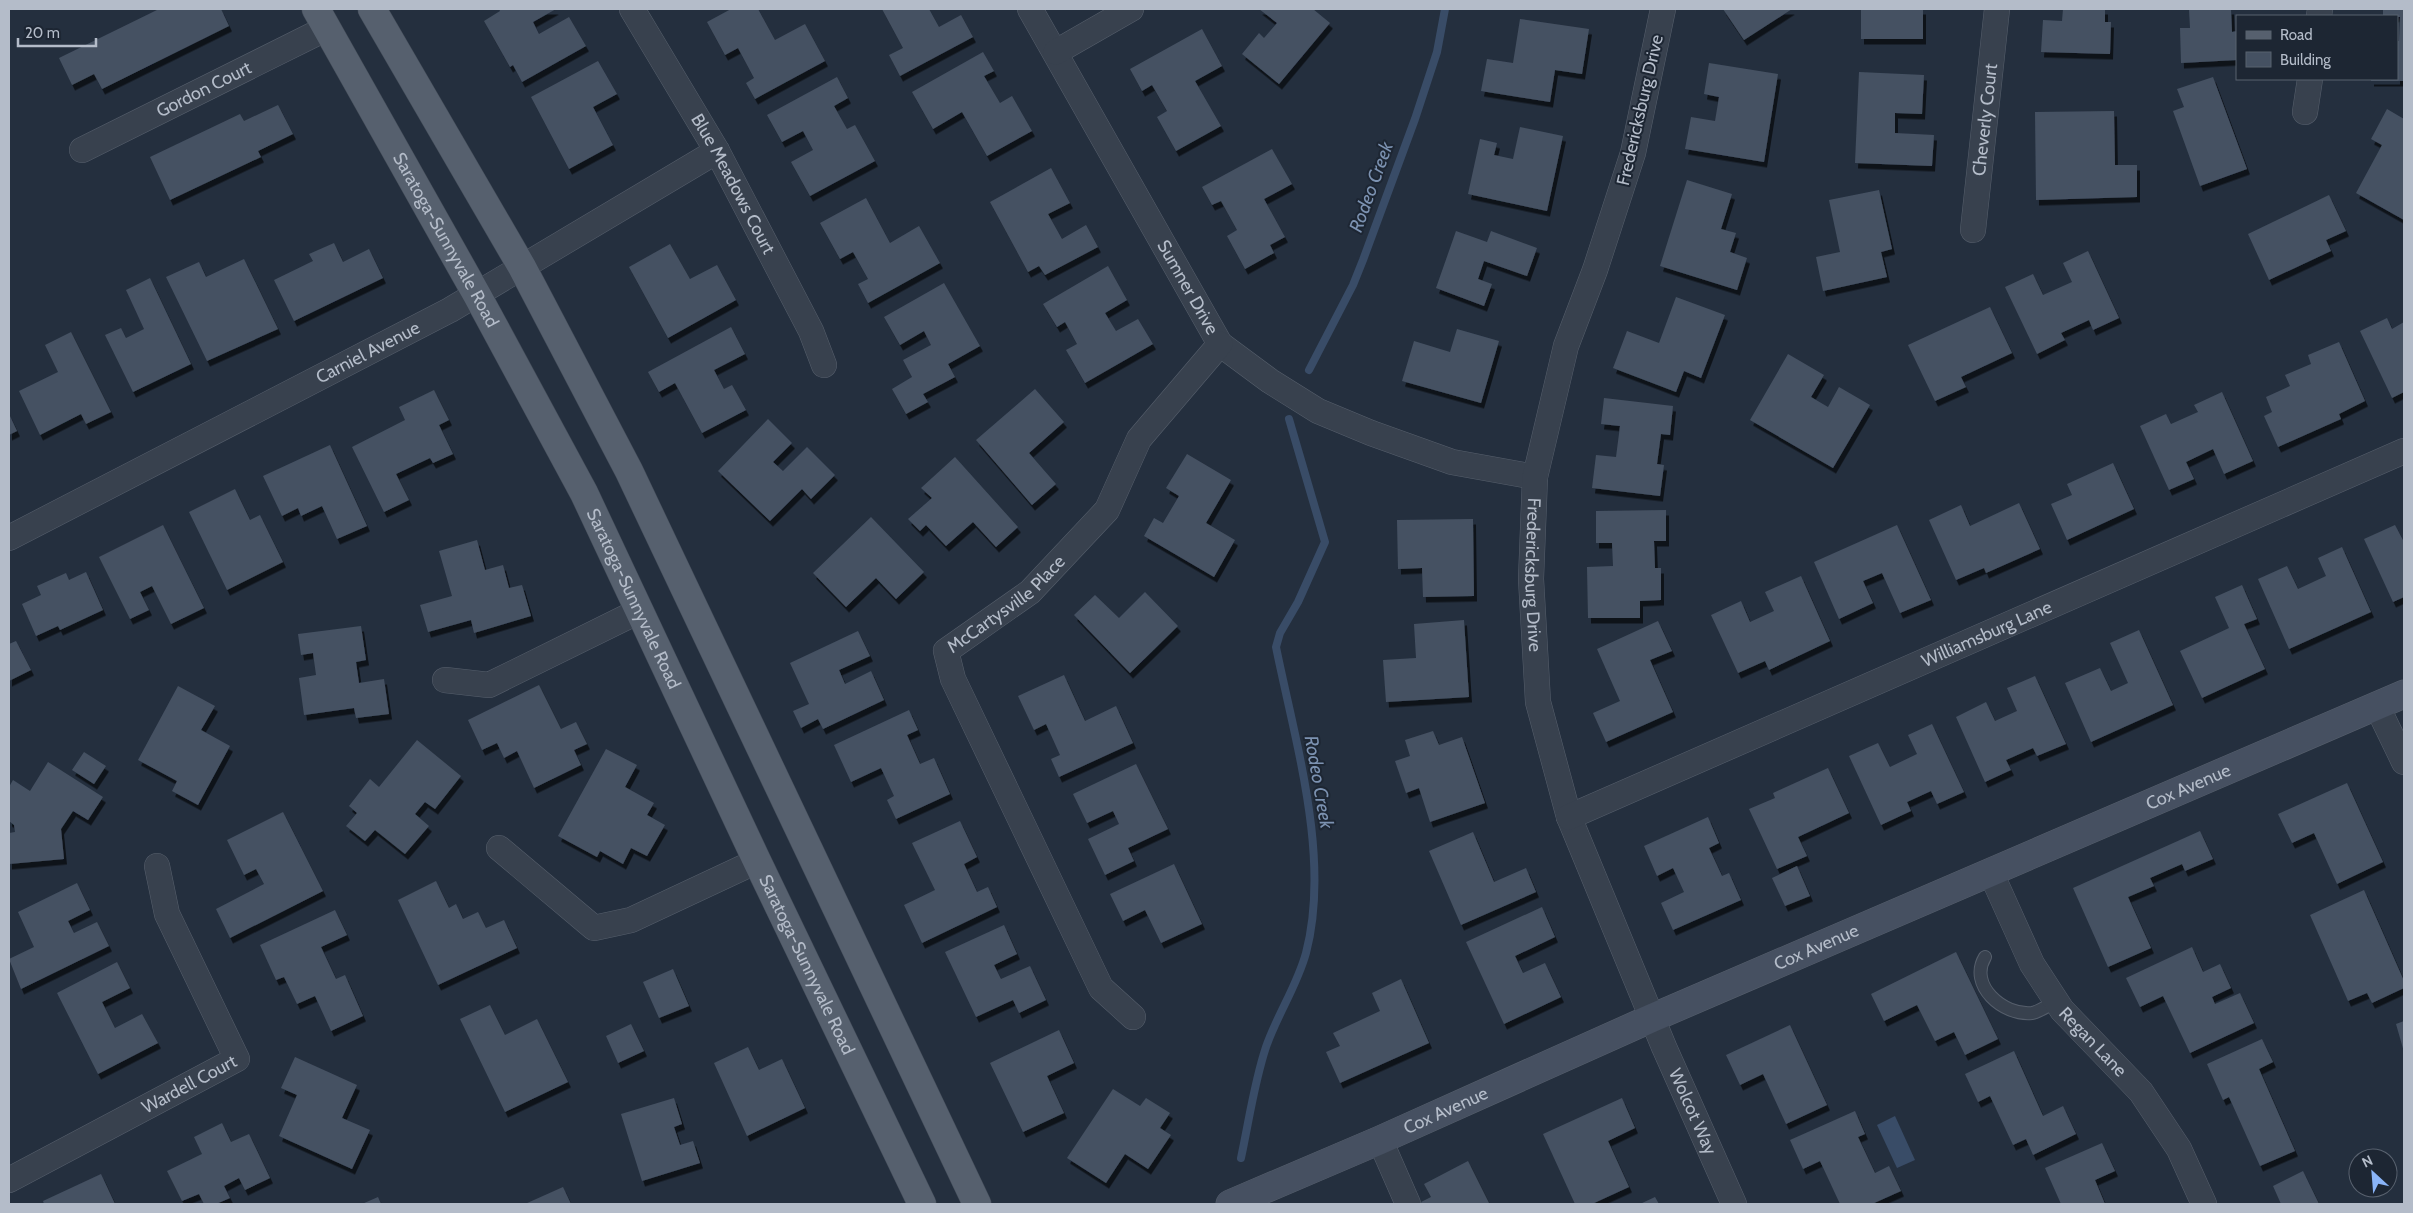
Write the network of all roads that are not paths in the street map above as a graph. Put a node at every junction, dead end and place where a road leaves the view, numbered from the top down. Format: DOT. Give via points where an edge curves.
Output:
graph roads {
  1 [pos="372,9"];
  2 [pos="632,9"];
  3 [pos="1030,9"];
  4 [pos="1131,9"];
  5 [pos="1663,9"];
  6 [pos="1997,9"];
  7 [pos="321,18"];
  8 [pos="1056,52"];
  9 [pos="2310,80"];
  10 [pos="2305,112"];
  11 [pos="82,150"];
  12 [pos="717,151"];
  13 [pos="1973,230"];
  14 [pos="522,267"];
  15 [pos="476,295"];
  16 [pos="1220,344"];
  17 [pos="824,365"];
  18 [pos="2404,451"];
  19 [pos="1535,477"];
  20 [pos="9,538"];
  21 [pos="639,611"];
  22 [pos="445,680"];
  23 [pos="2404,694"];
  24 [pos="2376,706"];
  25 [pos="2404,762"];
  26 [pos="1569,817"];
  27 [pos="499,848"];
  28 [pos="757,861"];
  29 [pos="156,866"];
  30 [pos="1991,874"];
  31 [pos="1985,956"];
  32 [pos="2056,1001"];
  33 [pos="1133,1017"];
  34 [pos="1652,1018"];
  35 [pos="1380,1140"];
  36 [pos="9,1180"];
  37 [pos="922,1204"];
  38 [pos="977,1204"];
  39 [pos="1230,1204"];
  40 [pos="1408,1204"];
  41 [pos="1734,1204"];
  42 [pos="2204,1204"];
  1 -- 14 [label="main road"];
  2 -- 12 [label="street, Blue Meadows Court"];
  3 -- 8 [label="street, Sumner Drive"];
  4 -- 8 [label="street"];
  5 -- 19 [label="street, Fredericksburg Drive" via="1633,153 1566,346"];
  6 -- 13 [label="street, Cheverly Court"];
  7 -- 11 [label="street, Gordon Court"];
  7 -- 15 [label="main road, Saratoga-Sunnyvale Road"];
  8 -- 16 [label="street, Sumner Drive"];
  9 -- 10 [label="street"];
  12 -- 14 [label="street, Carniel Avenue"];
  12 -- 17 [label="street, Blue Meadows Court" via="811,331"];
  14 -- 15 [label="street, Carniel Avenue"];
  14 -- 38 [label="main road" via="628,470"];
  15 -- 20 [label="street, Carniel Avenue"];
  15 -- 21 [label="main road, Saratoga-Sunnyvale Road" via="584,493"];
  16 -- 19 [label="street, Sumner Drive" via="1318,411 1452,462"];
  16 -- 33 [label="street, McCartysville Place" via="1139,439 1108,510 1030,592 946,651 953,679 1101,988"];
  18 -- 26 [label="street, Williamsburg Lane"];
  19 -- 26 [label="street, Fredericksburg Drive" via="1531,579 1538,702"];
  21 -- 22 [label="street" via="489,685"];
  21 -- 28 [label="main road, Saratoga-Sunnyvale Road"];
  23 -- 24 [label="main road, Cox Avenue"];
  24 -- 25 [label="street"];
  24 -- 30 [label="main road, Cox Avenue"];
  26 -- 34 [label="street, Fredericksburg Drive"];
  27 -- 28 [label="street" via="594,928 630,920"];
  28 -- 37 [label="main road, Saratoga-Sunnyvale Road"];
  29 -- 36 [label="street, Wardell Court" via="167,914 237,1059"];
  30 -- 32 [label="street, Regan Lane" via="2032,964"];
  30 -- 34 [label="main road, Cox Avenue"];
  31 -- 32 [label="lane" via="1980,964 1981,981 2001,1006 2014,1012 2033,1013"];
  32 -- 42 [label="street, Regan Lane" via="2141,1092 2179,1149"];
  34 -- 35 [label="main road, Cox Avenue"];
  34 -- 41 [label="street, Wolcot Way"];
  35 -- 39 [label="main road, Cox Avenue"];
  35 -- 40 [label="street"];
}
